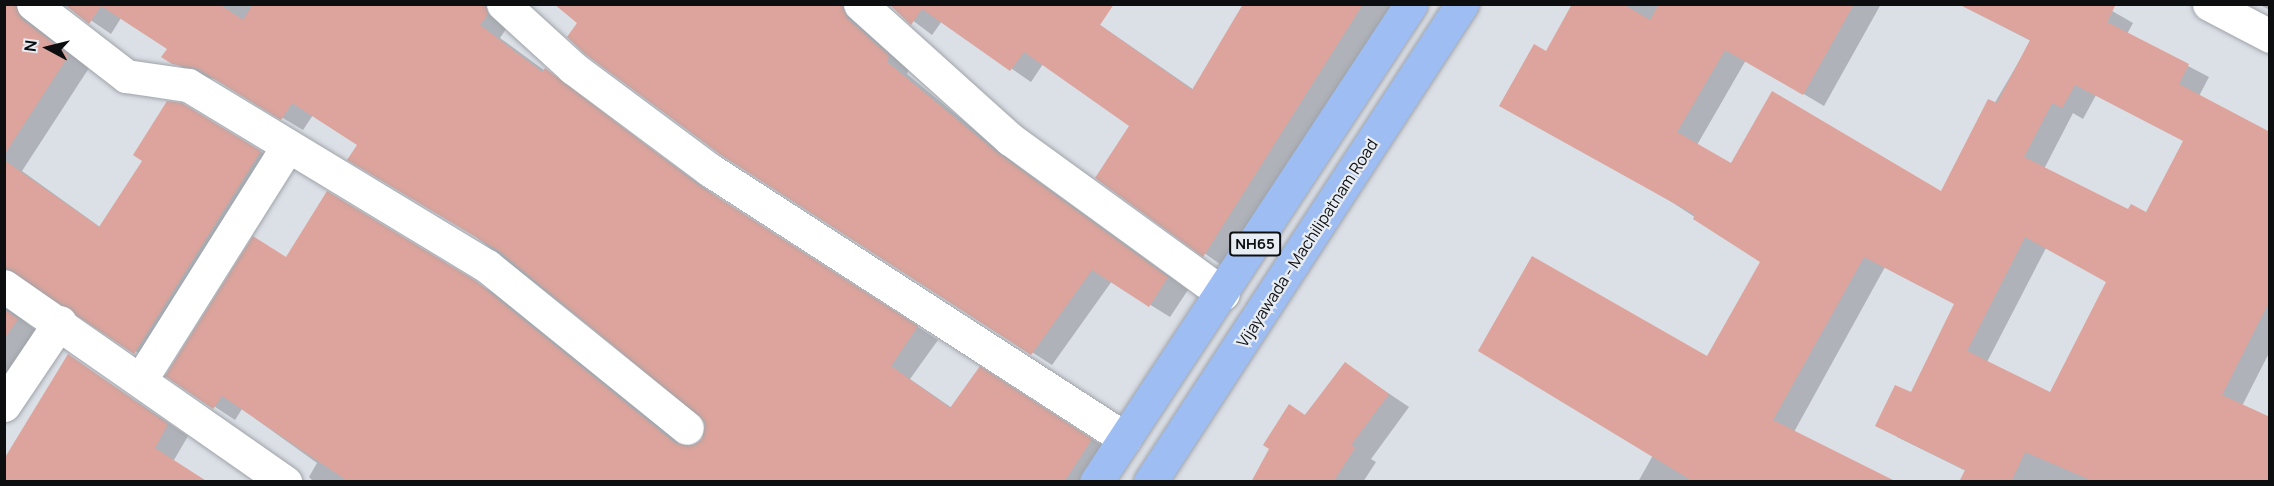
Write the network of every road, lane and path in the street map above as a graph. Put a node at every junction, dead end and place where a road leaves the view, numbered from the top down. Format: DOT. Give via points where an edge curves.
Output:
graph roads {
  1 [pos="33,4"];
  2 [pos="503,4"];
  3 [pos="860,4"];
  4 [pos="1410,4"];
  5 [pos="1462,4"];
  6 [pos="2209,4"];
  7 [pos="2270,36"];
  8 [pos="286,149"];
  9 [pos="4,286"];
  10 [pos="1223,294"];
  11 [pos="60,322"];
  12 [pos="141,379"];
  13 [pos="4,405"];
  14 [pos="687,428"];
  15 [pos="1125,438"];
  16 [pos="285,482"];
  17 [pos="1096,482"];
  18 [pos="1150,482"];
  1 -- 8 [label="street" via="126,76 188,85"];
  2 -- 15 [label="street" via="573,68 710,170"];
  3 -- 10 [label="street" via="1010,139"];
  4 -- 10 [label="highway, NH65"];
  5 -- 18 [label="highway, Vijayawada - Machilipatnam Road / NH65"];
  6 -- 7 [label="street"];
  8 -- 12 [label="street"];
  8 -- 14 [label="street" via="487,267"];
  9 -- 11 [label="street"];
  10 -- 15 [label="highway, NH65"];
  11 -- 12 [label="street"];
  11 -- 13 [label="street"];
  12 -- 16 [label="street"];
  15 -- 17 [label="highway, NH65"];
}
